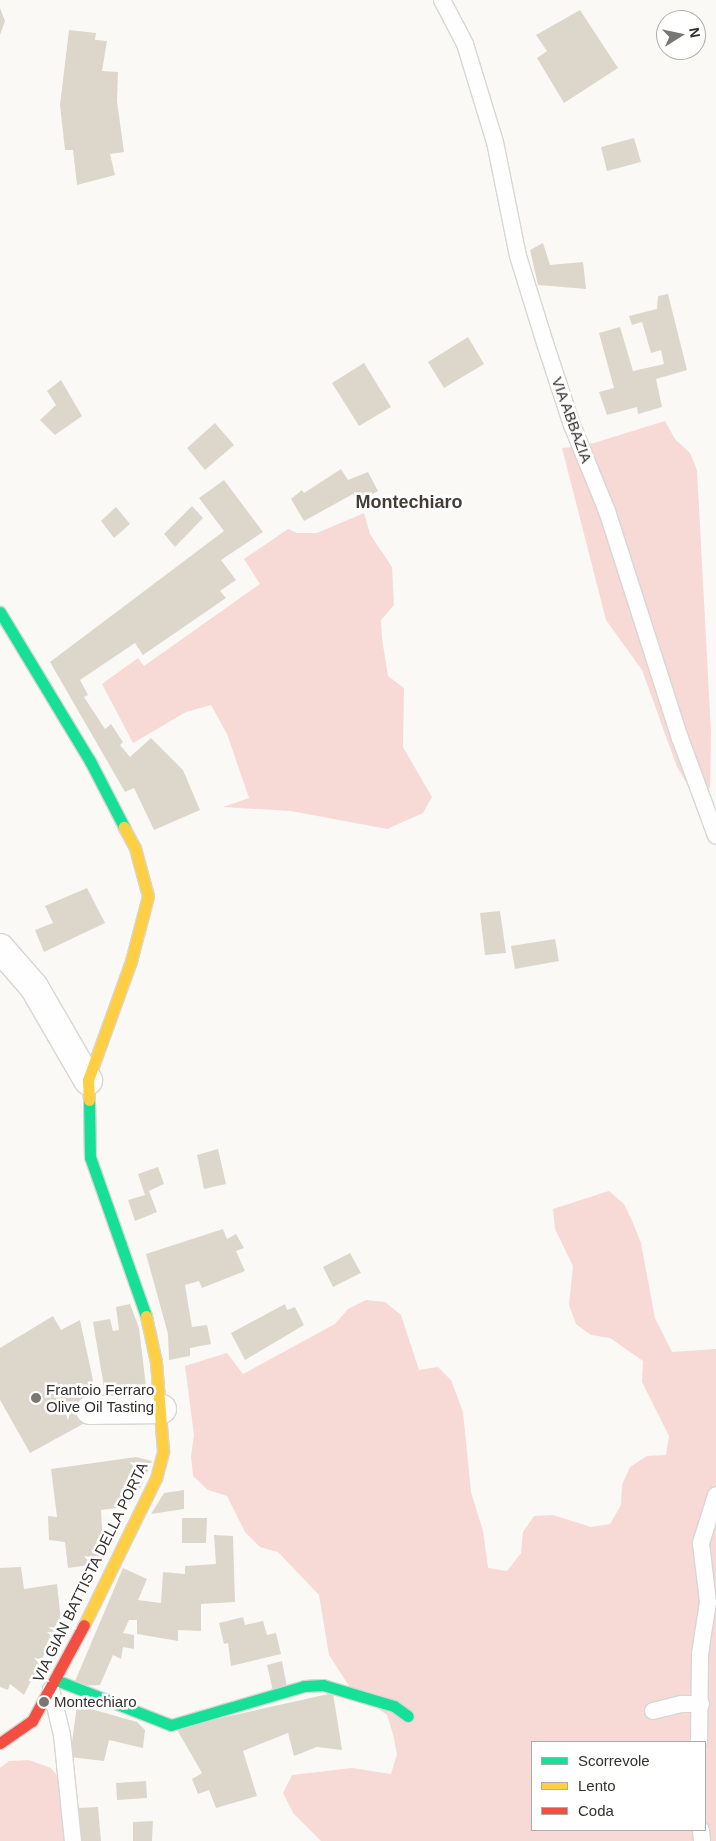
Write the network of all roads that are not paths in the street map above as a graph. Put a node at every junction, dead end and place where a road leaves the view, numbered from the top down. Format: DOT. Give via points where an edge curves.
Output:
graph roads {
  1 [pos="442,0"];
  2 [pos="0,612"];
  3 [pos="716,836"];
  4 [pos="0,948"];
  5 [pos="88,1080"];
  6 [pos="162,1409"];
  7 [pos="90,1410"];
  8 [pos="716,1495"];
  9 [pos="54,1685"];
  10 [pos="701,1704"];
  11 [pos="653,1711"];
  12 [pos="408,1716"];
  13 [pos="700,1741"];
  14 [pos="0,1743"];
  15 [pos="73,1841"];
  1 -- 3 [label="lane, VIA ABBAZIA" via="465,44 479,89 495,142 518,256 554,370 607,511 680,738"];
  2 -- 5 [label="street, VIA GIAN BATTISTA DELLA PORTA" via="90,761 134,848 148,896 131,961"];
  4 -- 5 [label="street" via="34,987"];
  5 -- 6 [label="street, VIA GIAN BATTISTA DELLA PORTA" via="90,1157 140,1296 156,1362"];
  6 -- 7 [label="street"];
  6 -- 9 [label="street, VIA GIAN BATTISTA DELLA PORTA" via="163,1451 156,1478"];
  8 -- 10 [label="lane" via="701,1543 708,1602 700,1654"];
  9 -- 12 [label="street" via="171,1726 304,1686 324,1685 394,1706"];
  9 -- 14 [label="street, VIA GIAN BATTISTA DELLA PORTA" via="32,1721"];
  9 -- 15 [label="lane"];
  10 -- 11 [label="lane" via="682,1704"];
  10 -- 13 [label="lane"];
}
